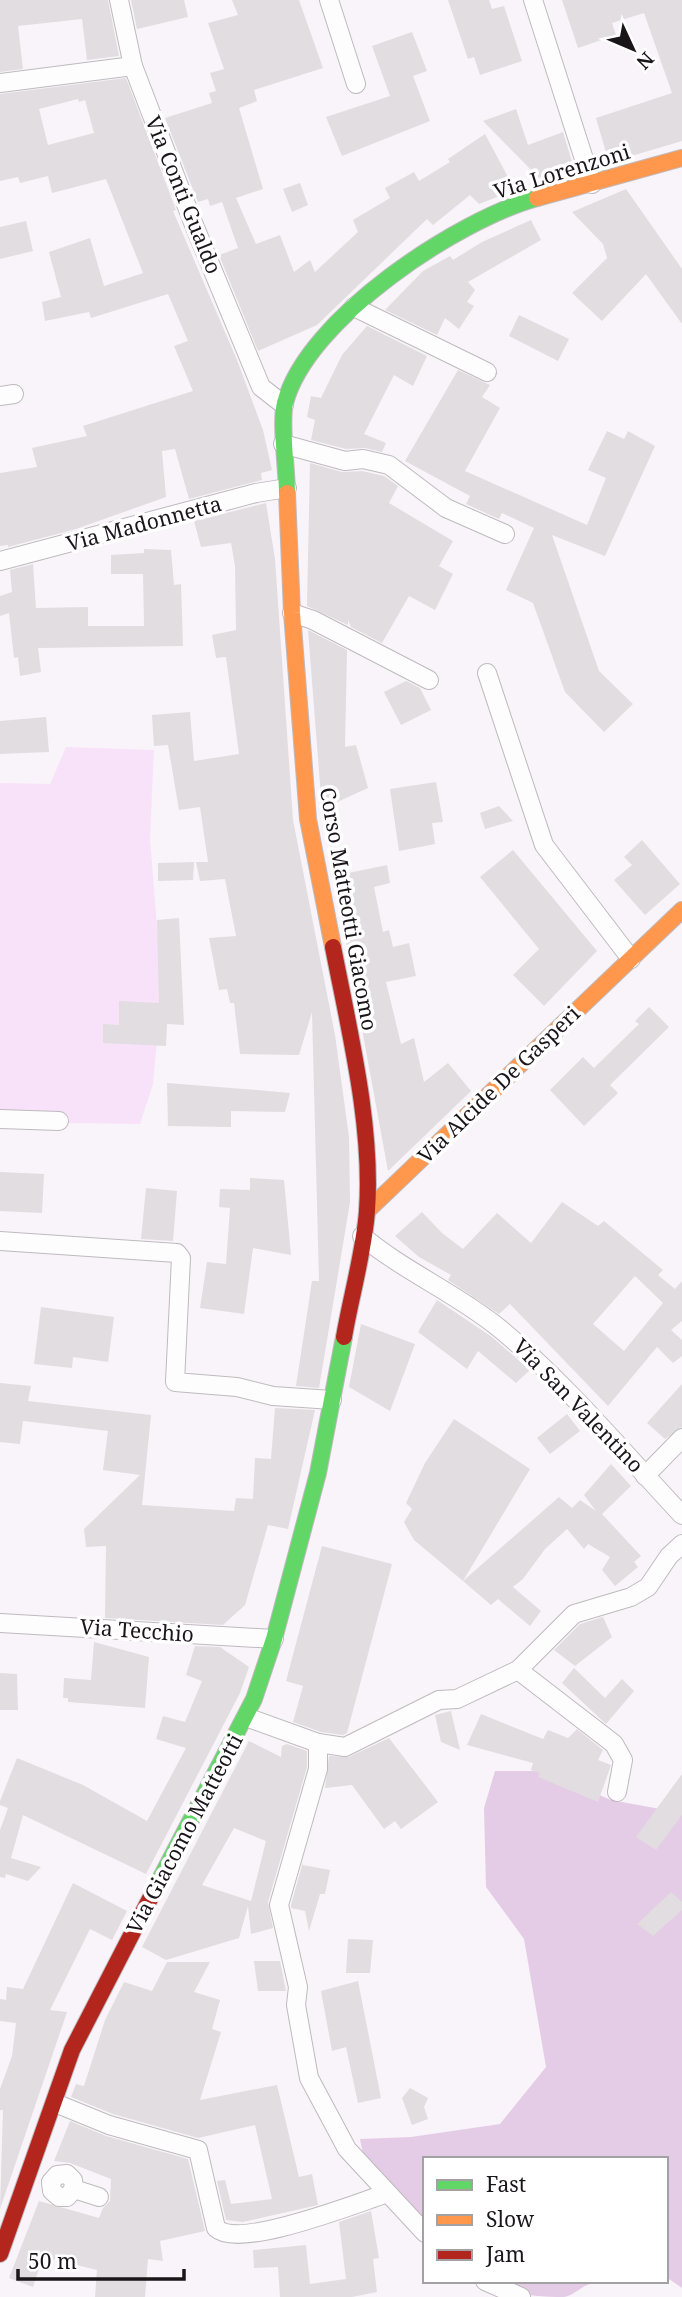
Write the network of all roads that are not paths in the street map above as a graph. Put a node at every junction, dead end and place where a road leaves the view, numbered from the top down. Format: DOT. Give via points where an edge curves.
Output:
graph roads {
  1 [pos="119,0"];
  2 [pos="329,0"];
  3 [pos="533,0"];
  4 [pos="133,66"];
  5 [pos="0,83"];
  6 [pos="356,84"];
  7 [pos="682,158"];
  8 [pos="592,184"];
  9 [pos="354,307"];
  10 [pos="487,372"];
  11 [pos="284,405"];
  12 [pos="283,444"];
  13 [pos="288,488"];
  14 [pos="505,534"];
  15 [pos="0,561"];
  16 [pos="292,613"];
  17 [pos="487,673"];
  18 [pos="429,680"];
  19 [pos="682,910"];
  20 [pos="631,959"];
  21 [pos="0,1119"];
  22 [pos="59,1121"];
  23 [pos="367,1211"];
  24 [pos="362,1236"];
  25 [pos="0,1241"];
  26 [pos="332,1400"];
  27 [pos="682,1438"];
  28 [pos="645,1476"];
  29 [pos="682,1515"];
  30 [pos="682,1544"];
  31 [pos="0,1623"];
  32 [pos="274,1639"];
  33 [pos="518,1670"];
  34 [pos="246,1717"];
  35 [pos="318,1743"];
  36 [pos="617,1792"];
  37 [pos="55,2104"];
  38 [pos="29,2174"];
  39 [pos="385,2194"];
  40 [pos="99,2197"];
  41 [pos="423,2231"];
  42 [pos="0,2254"];
  43 [pos="490,2283"];
  44 [pos="521,2297"];
  1 -- 4 [label="street, Via Conti Gualdo"];
  2 -- 6 [label="street"];
  3 -- 8 [label="street"];
  4 -- 5 [label="street"];
  4 -- 11 [label="street, Via Conti Gualdo" via="261,387"];
  7 -- 8 [label="street, Via Lorenzoni"];
  8 -- 9 [label="street, Via Lorenzoni" via="529,200 479,220 410,261"];
  9 -- 10 [label="street"];
  9 -- 11 [label="street, Via Lorenzoni" via="299,369"];
  11 -- 12 [label="street, Corso Matteotti Giacomo"];
  12 -- 13 [label="street, Corso Matteotti Giacomo"];
  12 -- 14 [label="street" via="345,461 363,459 389,465 446,508"];
  13 -- 15 [label="street, Via Madonnetta"];
  13 -- 16 [label="street, Corso Matteotti Giacomo"];
  16 -- 18 [label="street"];
  16 -- 23 [label="street, Corso Matteotti Giacomo" via="308,819 350,1033 364,1136"];
  17 -- 20 [label="street" via="544,845"];
  19 -- 20 [label="street, Via Alcide De Gasperi"];
  20 -- 23 [label="street, Via Alcide De Gasperi"];
  21 -- 22 [label="street"];
  23 -- 24 [label="street, Via Giacomo Matteotti"];
  24 -- 26 [label="street, Via Giacomo Matteotti"];
  24 -- 28 [label="street, Via San Valentino" via="393,1262 496,1325 540,1362"];
  25 -- 26 [label="street" via="177,1253 181,1258 175,1382"];
  26 -- 32 [label="street, Via Giacomo Matteotti"];
  27 -- 28 [label="street"];
  28 -- 29 [label="street, Via San Valentino"];
  30 -- 33 [label="street" via="648,1587 631,1597 574,1614"];
  31 -- 32 [label="street, Via Tecchio"];
  32 -- 34 [label="street, Via Giacomo Matteotti"];
  33 -- 35 [label="street" via="457,1699 439,1700 345,1747"];
  33 -- 36 [label="street" via="614,1744 623,1760"];
  34 -- 35 [label="street"];
  34 -- 37 [label="street, Via Giacomo Matteotti" via="72,2050"];
  35 -- 39 [label="street" via="318,1769 279,1905 298,1987 296,2005 309,2078 347,2149"];
  37 -- 38 [label="street, Via Giacomo Matteotti"];
  37 -- 39 [label="street" via="198,2150 221,2233 255,2233"];
  38 -- 40 [label="street" via="51,2182 57,2175 67,2174 74,2189"];
  38 -- 42 [label="street, Via Giacomo Matteotti"];
  39 -- 41 [label="street"];
  43 -- 44 [label="street"];
}
